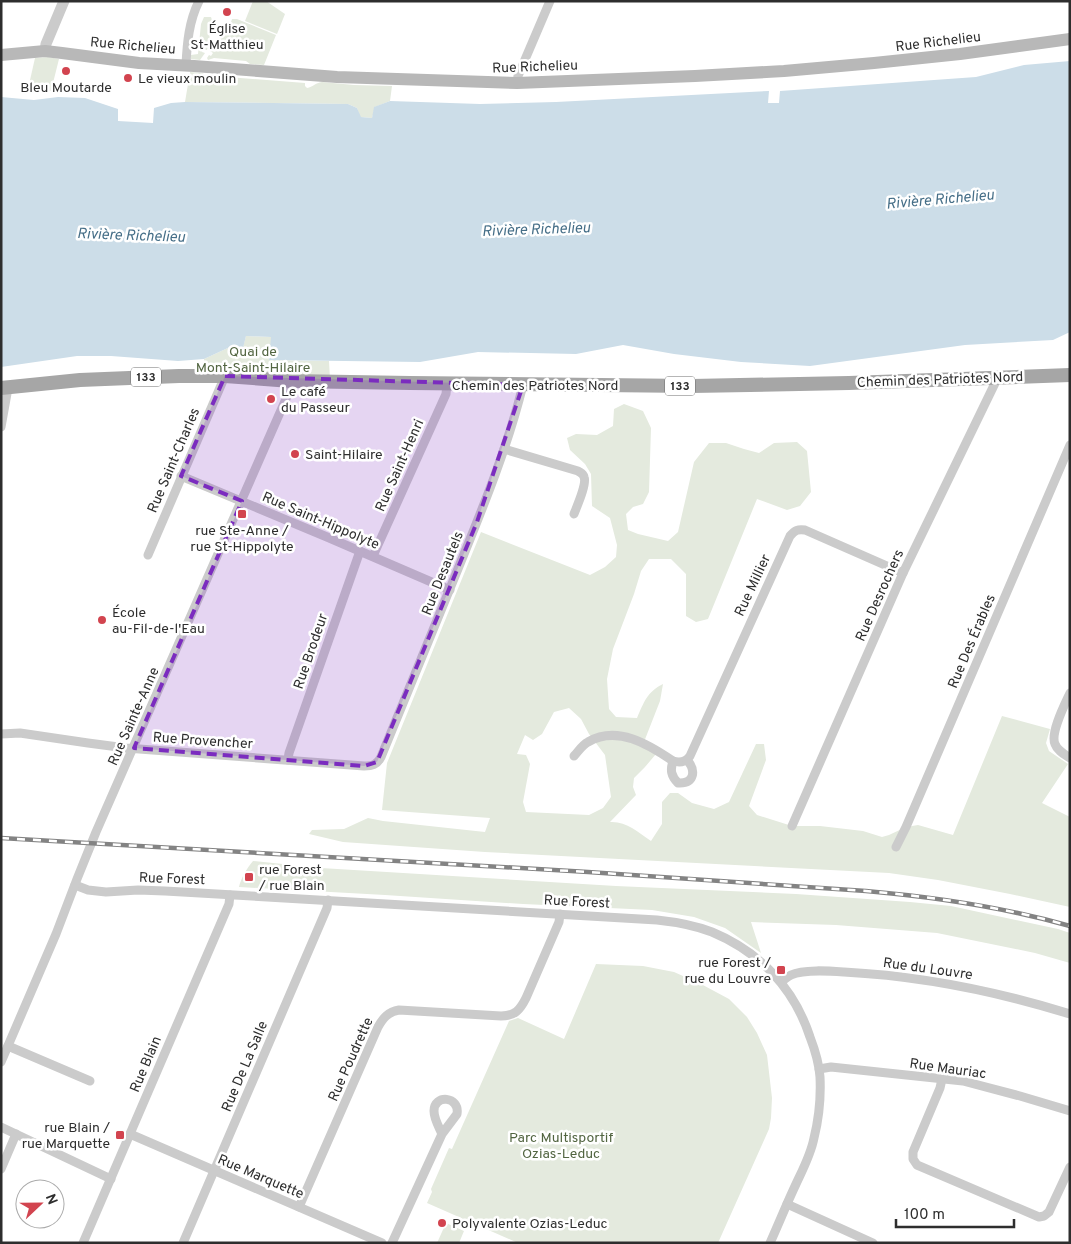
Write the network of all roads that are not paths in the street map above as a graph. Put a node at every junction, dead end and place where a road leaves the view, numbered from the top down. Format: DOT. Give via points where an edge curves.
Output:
graph roads {
  1 [pos="64,1"];
  2 [pos="550,1"];
  3 [pos="195,3"];
  4 [pos="1070,40"];
  5 [pos="45,51"];
  6 [pos="1,55"];
  7 [pos="186,65"];
  8 [pos="517,83"];
  9 [pos="1070,375"];
  10 [pos="225,376"];
  11 [pos="998,377"];
  12 [pos="291,381"];
  13 [pos="447,384"];
  14 [pos="523,385"];
  15 [pos="5,388"];
  16 [pos="1,427"];
  17 [pos="1070,445"];
  18 [pos="504,449"];
  19 [pos="1061,465"];
  20 [pos="1070,469"];
  21 [pos="181,476"];
  22 [pos="242,501"];
  23 [pos="574,514"];
  24 [pos="360,551"];
  25 [pos="148,555"];
  26 [pos="373,556"];
  27 [pos="903,573"];
  28 [pos="450,590"];
  29 [pos="1070,693"];
  30 [pos="1,734"];
  31 [pos="134,748"];
  32 [pos="574,756"];
  33 [pos="1070,758"];
  34 [pos="288,760"];
  35 [pos="687,760"];
  36 [pos="673,761"];
  37 [pos="373,765"];
  38 [pos="792,826"];
  39 [pos="896,847"];
  40 [pos="75,885"];
  41 [pos="230,895"];
  42 [pos="328,900"];
  43 [pos="560,914"];
  44 [pos="781,982"];
  45 [pos="1070,1014"];
  46 [pos="8,1046"];
  47 [pos="1,1062"];
  48 [pos="819,1069"];
  49 [pos="942,1079"];
  50 [pos="90,1081"];
  51 [pos="1070,1111"];
  52 [pos="1,1127"];
  53 [pos="16,1134"];
  54 [pos="130,1134"];
  55 [pos="442,1134"];
  56 [pos="1070,1167"];
  57 [pos="1,1169"];
  58 [pos="214,1170"];
  59 [pos="111,1178"];
  60 [pos="787,1204"];
  61 [pos="299,1207"];
  62 [pos="83,1243"];
  63 [pos="183,1243"];
  64 [pos="382,1243"];
  65 [pos="392,1243"];
  66 [pos="770,1243"];
  67 [pos="873,1243"];
  1 -- 5 [label="street"];
  2 -- 8 [label="street"];
  3 -- 7 [label="street"];
  4 -- 8 [label="main road, Rue Richelieu" via="784,71"];
  5 -- 6 [label="main road, Rue Richelieu"];
  5 -- 7 [label="main road, Rue Richelieu" via="138,63"];
  7 -- 8 [label="main road, Rue Richelieu" via="337,77"];
  9 -- 11 [label="main road, Chemin des Patriotes Nord / 133"];
  10 -- 12 [label="main road, Chemin des Patriotes Nord / 133"];
  10 -- 15 [label="main road, Chemin des Patriotes Nord / 133" via="125,377"];
  10 -- 21 [label="street, Rue Saint-Charles"];
  11 -- 14 [label="main road, Chemin des Patriotes Nord / 133" via="692,386"];
  11 -- 27 [label="street, Rue Desrochers"];
  12 -- 13 [label="main road, Chemin des Patriotes Nord / 133"];
  12 -- 22 [label="street, Rue Sainte-Anne"];
  13 -- 14 [label="main road, Chemin des Patriotes Nord / 133"];
  13 -- 26 [label="street, Rue Saint-Henri" via="446,394"];
  14 -- 18 [label="street, Rue Desautels"];
  15 -- 16 [label="street"];
  17 -- 19 [label="street, Rue Des Érables"];
  18 -- 23 [label="street" via="582,473 585,483"];
  18 -- 28 [label="street, Rue Desautels"];
  19 -- 20 [label="street"];
  19 -- 39 [label="street, Rue Des Érables"];
  21 -- 22 [label="street, Rue Saint-Hippolyte"];
  21 -- 25 [label="street, Rue Saint-Charles"];
  22 -- 24 [label="street, Rue Saint-Hippolyte"];
  22 -- 31 [label="street, Rue Sainte-Anne"];
  24 -- 26 [label="street, Rue Saint-Hippolyte"];
  24 -- 34 [label="street, Rue Brodeur"];
  26 -- 28 [label="street, Rue Saint-Hippolyte"];
  27 -- 35 [label="street, Rue Millier" via="806,530 794,531"];
  27 -- 38 [label="street, Rue Desrochers"];
  28 -- 37 [label="street, Rue Desautels" via="381,757"];
  29 -- 33 [label="street" via="1053,737 1054,744"];
  30 -- 31 [label="street, Rue Provencher" via="29,734"];
  31 -- 34 [label="street, Rue Provencher"];
  31 -- 40 [label="street, Rue Sainte-Anne"];
  32 -- 36 [label="street" via="586,743 610,735 644,742"];
  34 -- 37 [label="street, Rue Provencher"];
  35 -- 36 [label="street"];
  35 -- 36 [label="street, Rue Millier" via="692,775 684,783 678,783 672,774"];
  40 -- 41 [label="street, Rue Forest" via="106,892 146,890"];
  40 -- 46 [label="street, Rue Sainte-Anne"];
  41 -- 42 [label="street, Rue Forest"];
  41 -- 54 [label="street, Rue Blain" via="229,904"];
  42 -- 43 [label="street, Rue Forest"];
  42 -- 58 [label="street, Rue De La Salle"];
  43 -- 44 [label="street, Rue Forest" via="672,922 702,928 744,950"];
  43 -- 61 [label="street, Rue Poudrette" via="526,998 515,1013 501,1016 399,1010 386,1016 378,1027"];
  44 -- 45 [label="street, Rue du Louvre" via="791,975 812,972 885,975 990,992"];
  44 -- 48 [label="street, Rue Forest" via="805,1024"];
  46 -- 47 [label="street, Rue Sainte-Anne"];
  46 -- 50 [label="street"];
  48 -- 49 [label="street, Rue Mauriac" via="831,1067"];
  48 -- 60 [label="street, Rue Forest" via="820,1106 814,1139"];
  49 -- 51 [label="street, Rue Mauriac" via="987,1087"];
  49 -- 56 [label="street" via="913,1152 913,1159 918,1164 1039,1217 1049,1212"];
  52 -- 53 [label="street"];
  53 -- 57 [label="street"];
  53 -- 59 [label="street"];
  54 -- 58 [label="street, Rue Marquette"];
  54 -- 59 [label="street, Rue Blain"];
  55 -- 65 [label="street"];
  58 -- 61 [label="street, Rue Marquette"];
  58 -- 63 [label="street, Rue De La Salle"];
  59 -- 62 [label="street, Rue Blain"];
  60 -- 66 [label="street, Rue Forest"];
  60 -- 67 [label="street"];
  61 -- 64 [label="street, Rue Marquette"];
}
